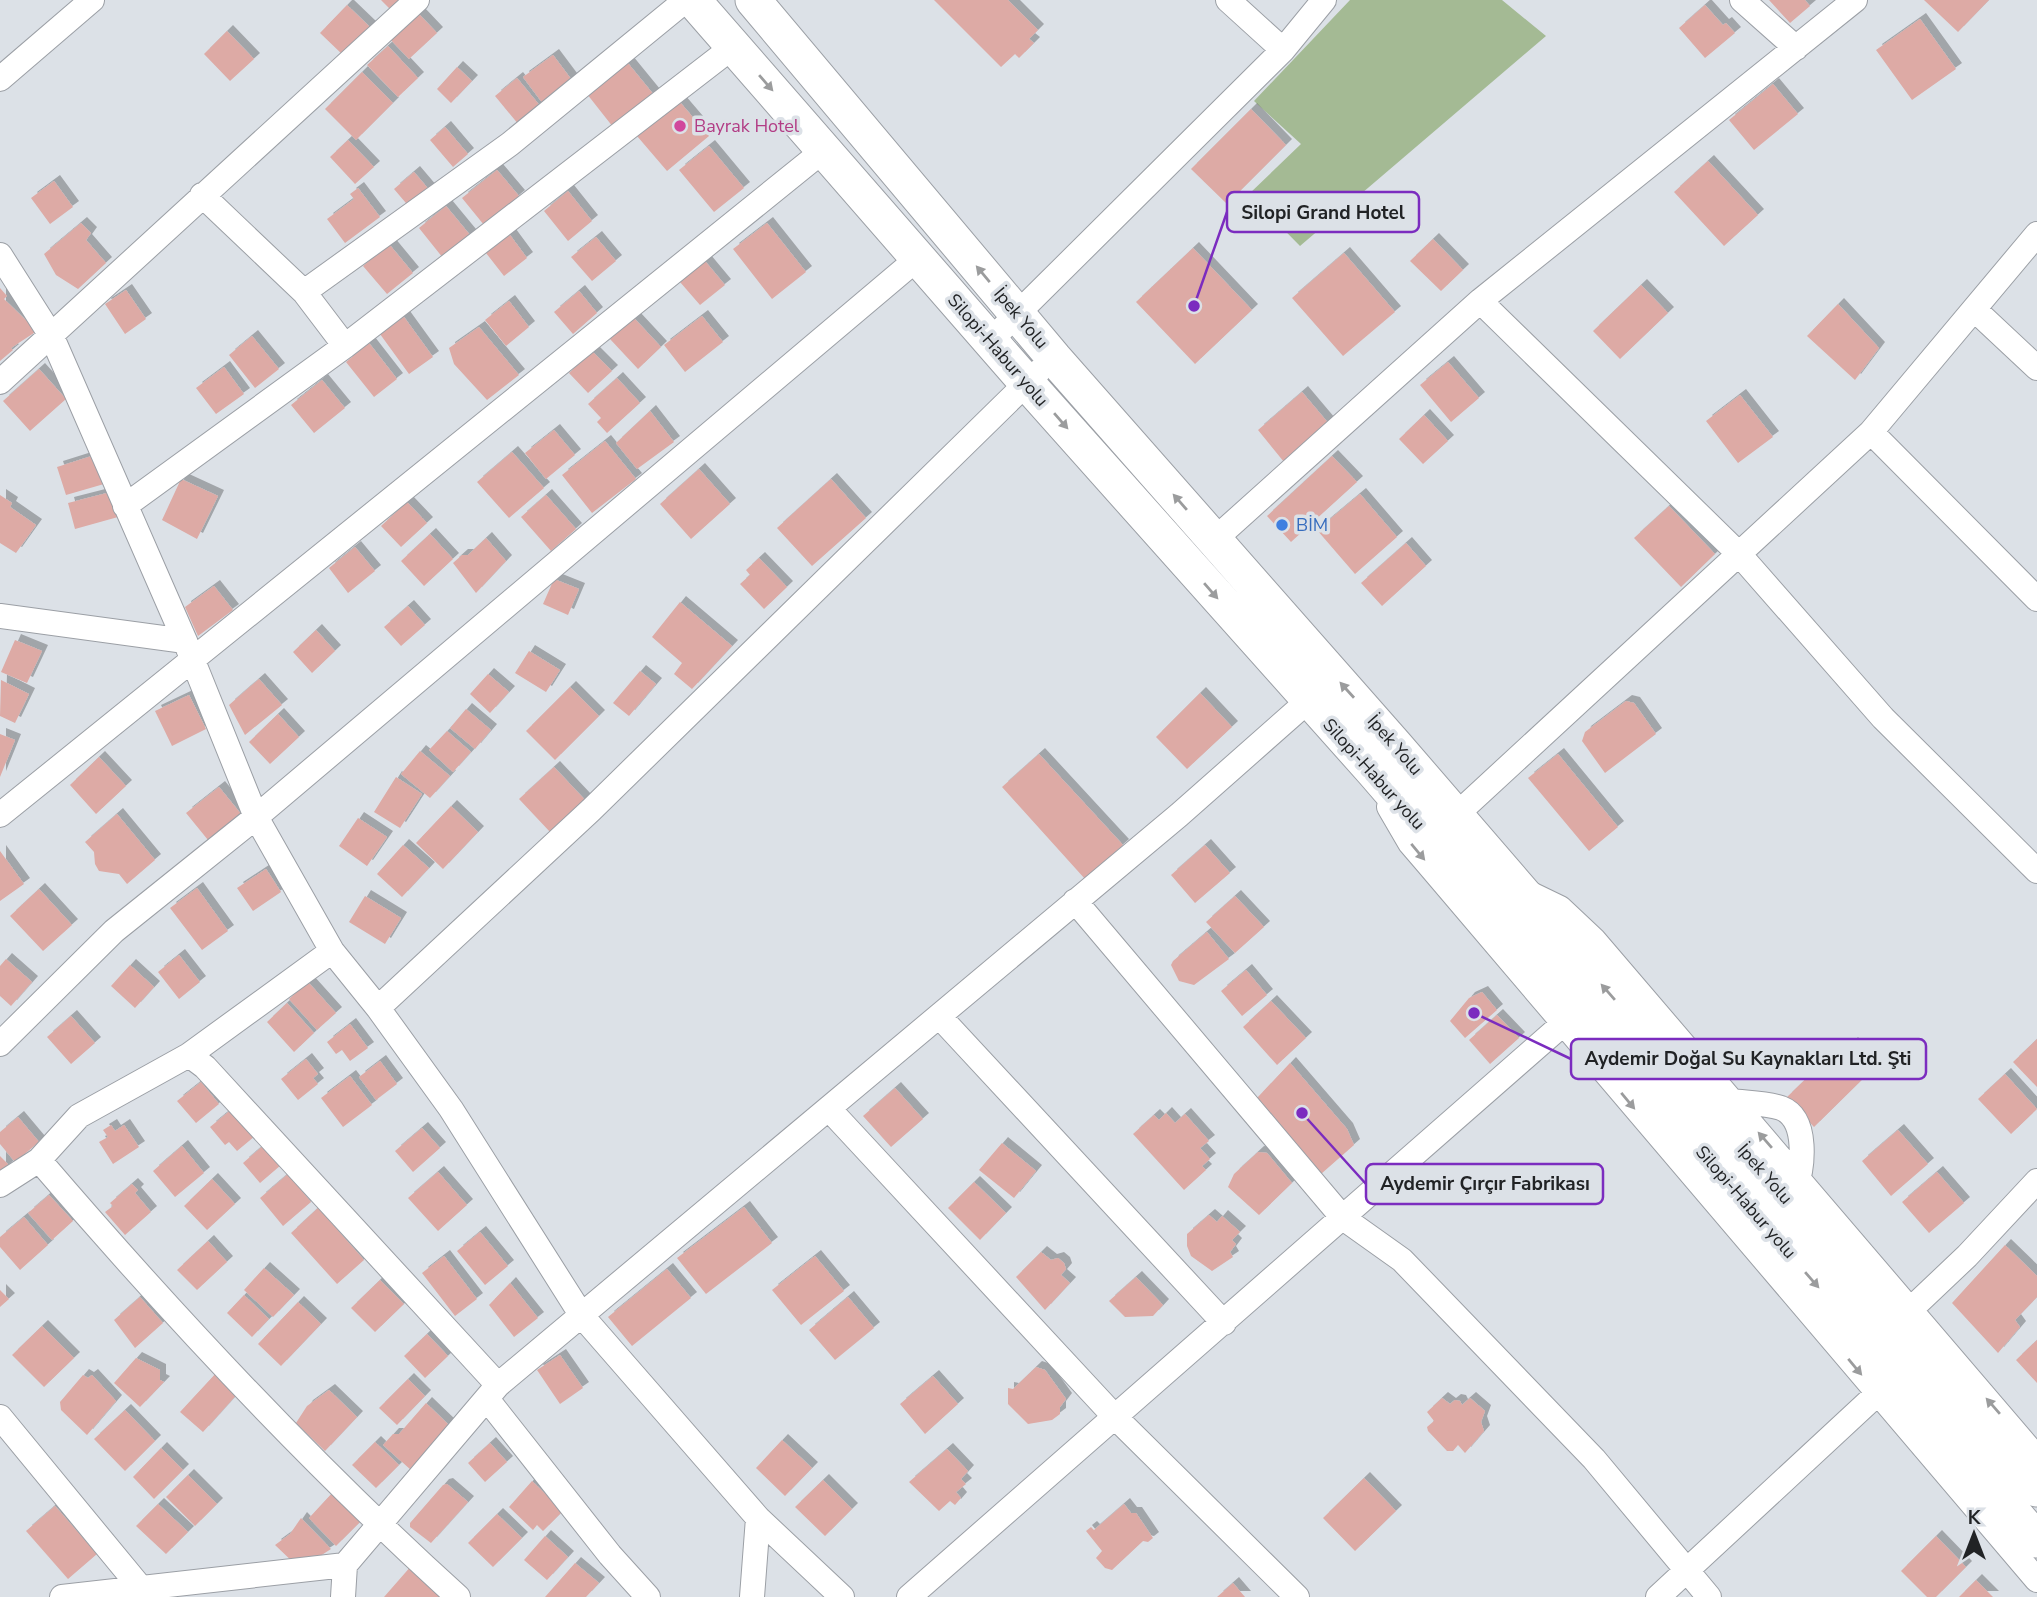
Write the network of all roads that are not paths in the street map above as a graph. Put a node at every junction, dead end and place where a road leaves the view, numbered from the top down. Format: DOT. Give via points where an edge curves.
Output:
graph roads {
  1 [pos="92,0"];
  2 [pos="417,0"];
  3 [pos="753,0"];
  4 [pos="1228,0"];
  5 [pos="1324,0"];
  6 [pos="1742,0"];
  7 [pos="1855,0"];
  8 [pos="695,4"];
  9 [pos="734,46"];
  10 [pos="1796,48"];
  11 [pos="1283,50"];
  12 [pos="0,79"];
  13 [pos="824,150"];
  14 [pos="202,195"];
  15 [pos="2037,234"];
  16 [pos="0,255"];
  17 [pos="918,258"];
  18 [pos="304,292"];
  19 [pos="1480,301"];
  20 [pos="1975,310"];
  21 [pos="1017,314"];
  22 [pos="52,337"];
  23 [pos="990,341"];
  24 [pos="345,346"];
  25 [pos="1054,358"];
  26 [pos="2037,368"];
  27 [pos="0,382"];
  28 [pos="1026,382"];
  29 [pos="1871,432"];
  30 [pos="125,506"];
  31 [pos="1214,540"];
  32 [pos="1739,554"];
  33 [pos="2037,599"];
  34 [pos="0,616"];
  35 [pos="189,651"];
  36 [pos="1308,701"];
  37 [pos="1373,771"];
  38 [pos="0,815"];
  39 [pos="1456,815"];
  40 [pos="256,817"];
  41 [pos="2037,871"];
  42 [pos="1519,889"];
  43 [pos="1074,901"];
  44 [pos="332,951"];
  45 [pos="378,1008"];
  46 [pos="939,1016"];
  47 [pos="1563,1024"];
  48 [pos="0,1044"];
  49 [pos="189,1055"];
  50 [pos="1731,1101"];
  51 [pos="829,1109"];
  52 [pos="38,1160"];
  53 [pos="2037,1181"];
  54 [pos="0,1185"];
  55 [pos="1795,1192"];
  56 [pos="1343,1218"];
  57 [pos="1910,1310"];
  58 [pos="582,1316"];
  59 [pos="1224,1323"];
  60 [pos="492,1392"];
  61 [pos="1877,1394"];
  62 [pos="0,1417"];
  63 [pos="1115,1417"];
  64 [pos="2037,1458"];
  65 [pos="2037,1489"];
  66 [pos="758,1518"];
  67 [pos="379,1525"];
  68 [pos="2037,1540"];
  69 [pos="345,1565"];
  70 [pos="1686,1570"];
  71 [pos="2037,1580"];
  72 [pos="123,1591"];
  73 [pos="62,1597"];
  74 [pos="343,1597"];
  75 [pos="458,1597"];
  76 [pos="648,1597"];
  77 [pos="752,1597"];
  78 [pos="842,1597"];
  79 [pos="909,1597"];
  80 [pos="1297,1597"];
  81 [pos="1658,1597"];
  82 [pos="1709,1597"];
  1 -- 12 [label="street"];
  2 -- 14 [label="street"];
  21 -- 3 [label="highway, İpek Yolu, one-way"];
  4 -- 11 [label="street"];
  5 -- 11 [label="street"];
  6 -- 10 [label="street"];
  7 -- 10 [label="street"];
  8 -- 9 [label="highway, Silopi-Habur yolu"];
  8 -- 18 [label="street"];
  9 -- 13 [label="highway, Silopi-Habur yolu, one-way"];
  9 -- 24 [label="street"];
  10 -- 19 [label="street"];
  11 -- 21 [label="street"];
  13 -- 17 [label="highway, Silopi-Habur yolu"];
  13 -- 35 [label="street"];
  14 -- 18 [label="street"];
  14 -- 22 [label="street"];
  15 -- 20 [label="street"];
  16 -- 22 [label="street"];
  17 -- 23 [label="highway, Silopi-Habur yolu"];
  17 -- 40 [label="street"];
  18 -- 24 [label="street"];
  19 -- 31 [label="street"];
  19 -- 32 [label="street"];
  20 -- 26 [label="street"];
  20 -- 29 [label="street"];
  21 -- 23 [label="street"];
  21 -- 25 [label="highway, İpek Yolu"];
  22 -- 27 [label="street"];
  22 -- 30 [label="street"];
  23 -- 28 [label="highway, Silopi-Habur yolu"];
  24 -- 30 [label="street"];
  25 -- 28 [label="street"];
  31 -- 25 [label="highway, İpek Yolu, one-way"];
  28 -- 36 [label="highway, Silopi-Habur yolu, one-way"];
  28 -- 45 [label="street" via="591,810"];
  29 -- 32 [label="street"];
  29 -- 33 [label="street"];
  30 -- 35 [label="street"];
  39 -- 31 [label="highway, İpek Yolu, one-way"];
  32 -- 39 [label="street"];
  32 -- 41 [label="street" via="1883,718"];
  34 -- 35 [label="street"];
  35 -- 38 [label="street"];
  35 -- 40 [label="street"];
  36 -- 37 [label="highway, Silopi-Habur yolu"];
  36 -- 43 [label="street"];
  37 -- 47 [label="street, one-way" via="1410,843"];
  37 -- 68 [label="highway, Silopi-Habur yolu, one-way"];
  39 -- 42 [label="highway, İpek Yolu"];
  40 -- 44 [label="street"];
  40 -- 48 [label="street" via="114,931"];
  42 -- 50 [label="street" via="1541,897 1578,923"];
  55 -- 42 [label="highway, İpek Yolu, one-way"];
  43 -- 46 [label="street"];
  43 -- 56 [label="street"];
  44 -- 45 [label="street"];
  44 -- 49 [label="street"];
  45 -- 58 [label="street" via="451,1110"];
  46 -- 51 [label="street"];
  46 -- 59 [label="street"];
  47 -- 56 [label="street"];
  47 -- 61 [label="street, one-way"];
  49 -- 52 [label="street" via="79,1116"];
  49 -- 60 [label="street" via="205,1067"];
  55 -- 50 [label="street, one-way"];
  50 -- 55 [label="street" via="1782,1108 1793,1117 1802,1145"];
  51 -- 58 [label="street"];
  51 -- 63 [label="street"];
  52 -- 54 [label="street"];
  52 -- 67 [label="street" via="140,1278"];
  53 -- 57 [label="street"];
  55 -- 57 [label="street"];
  55 -- 65 [label="highway, İpek Yolu"];
  56 -- 59 [label="street"];
  56 -- 70 [label="street" via="1402,1260 1594,1459"];
  64 -- 57 [label="street, one-way"];
  58 -- 60 [label="street"];
  58 -- 66 [label="street"];
  59 -- 63 [label="street"];
  60 -- 67 [label="street"];
  60 -- 76 [label="street" via="602,1545"];
  61 -- 70 [label="street"];
  61 -- 71 [label="street"];
  62 -- 72 [label="street"];
  63 -- 79 [label="street"];
  63 -- 80 [label="street"];
  66 -- 77 [label="street"];
  66 -- 78 [label="street"];
  67 -- 69 [label="street"];
  67 -- 75 [label="street"];
  69 -- 72 [label="street"];
  69 -- 74 [label="street"];
  70 -- 81 [label="street"];
  70 -- 82 [label="street"];
  72 -- 73 [label="street"];
}
